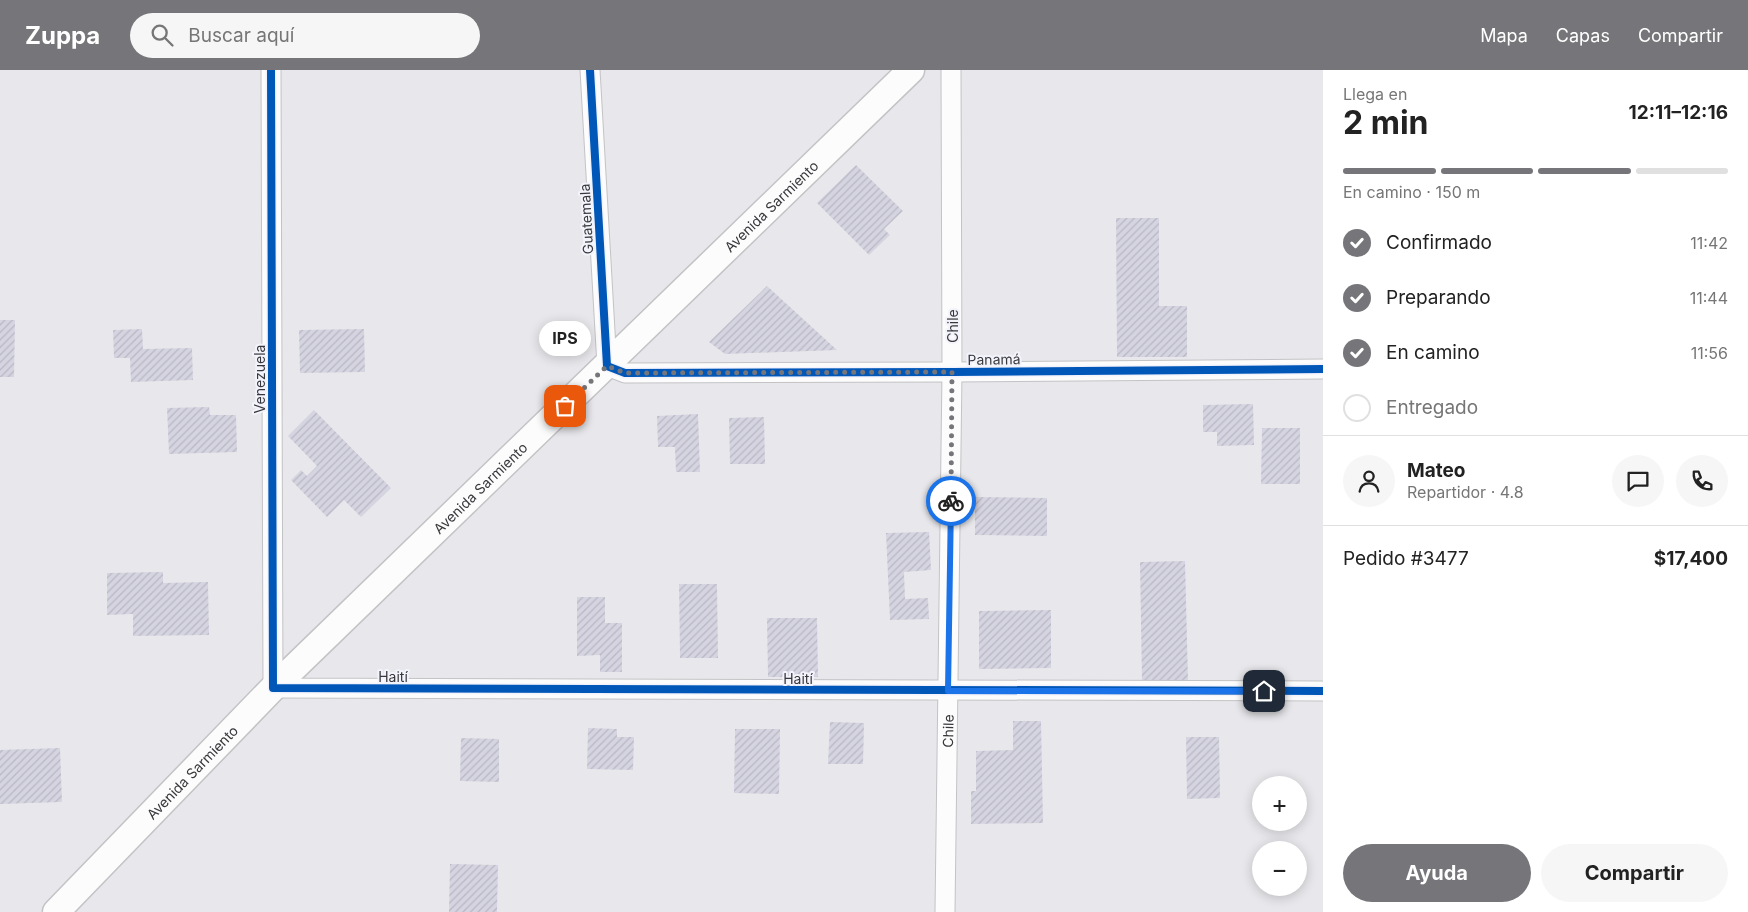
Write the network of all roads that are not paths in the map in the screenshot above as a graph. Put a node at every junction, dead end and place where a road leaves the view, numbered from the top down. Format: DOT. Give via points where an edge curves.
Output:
graph roads {
  1 [pos="271,70"];
  2 [pos="590,70"];
  3 [pos="911,70"];
  4 [pos="951,70"];
  5 [pos="607,366"];
  6 [pos="1323,368"];
  7 [pos="952,372"];
  8 [pos="273,688"];
  9 [pos="948,691"];
  10 [pos="1323,692"];
  11 [pos="56,912"];
  12 [pos="945,912"];
  1 -- 8 [label="street, Venezuela"];
  2 -- 5 [label="street, Guatemala"];
  3 -- 5 [label="main road, Avenida Sarmiento"];
  4 -- 7 [label="street, Chile"];
  5 -- 7 [label="street, Panamá" via="625,373"];
  5 -- 8 [label="main road, Avenida Sarmiento"];
  6 -- 7 [label="street, Panamá"];
  7 -- 9 [label="street, Chile"];
  8 -- 9 [label="street, Haití"];
  8 -- 11 [label="main road, Avenida Sarmiento"];
  9 -- 10 [label="street, Haití"];
  9 -- 12 [label="street, Chile"];
}
